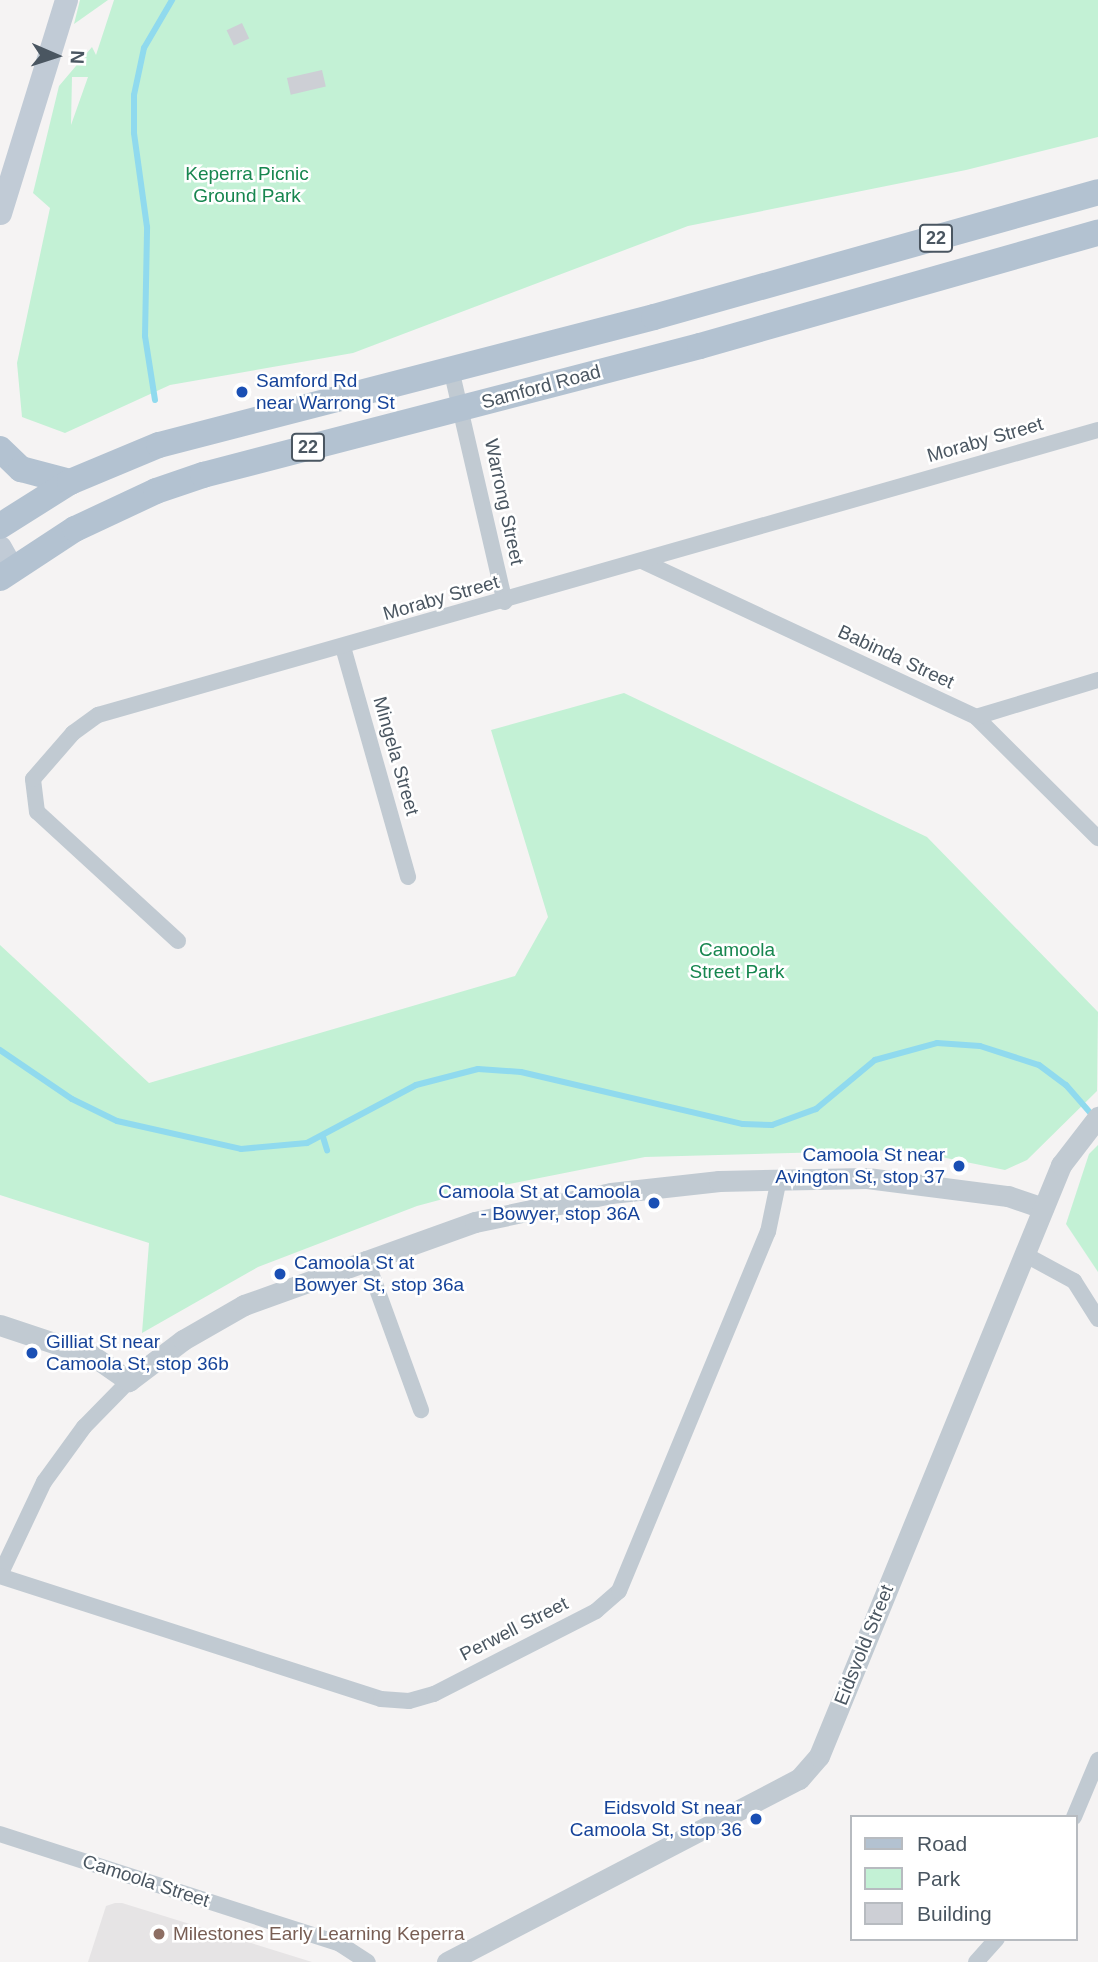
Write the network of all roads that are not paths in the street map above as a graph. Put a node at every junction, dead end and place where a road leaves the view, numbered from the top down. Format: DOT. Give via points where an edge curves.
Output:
graph roads {
  1 [pos="66,0"];
  2 [pos="1098,192"];
  3 [pos="0,212"];
  4 [pos="1098,233"];
  5 [pos="452,369"];
  6 [pos="461,408"];
  7 [pos="1098,430"];
  8 [pos="0,449"];
  9 [pos="70,482"];
  10 [pos="0,526"];
  11 [pos="642,561"];
  12 [pos="4,564"];
  13 [pos="505,602"];
  14 [pos="343,647"];
  15 [pos="1098,680"];
  16 [pos="976,717"];
  17 [pos="1098,838"];
  18 [pos="408,877"];
  19 [pos="178,941"];
  20 [pos="1098,1117"];
  21 [pos="779,1178"];
  22 [pos="1043,1208"];
  23 [pos="1024,1254"];
  24 [pos="366,1259"];
  25 [pos="1098,1319"];
  26 [pos="0,1325"];
  27 [pos="129,1381"];
  28 [pos="421,1410"];
  29 [pos="0,1575"];
  30 [pos="1098,1760"];
  31 [pos="1075,1815"];
  32 [pos="0,1834"];
  33 [pos="995,1941"];
  34 [pos="368,1962"];
  35 [pos="447,1962"];
  36 [pos="976,1962"];
  1 -- 3 [label="main road"];
  2 -- 5 [label="main road, Samford Road / 22"];
  4 -- 6 [label="main road, Samford Road / 22"];
  5 -- 6 [label="street, Warrong Street"];
  5 -- 9 [label="main road, Samford Road / 22" via="159,445"];
  6 -- 12 [label="main road, Samford Road / 22" via="156,491"];
  6 -- 13 [label="street, Warrong Street"];
  7 -- 11 [label="street, Moraby Street"];
  8 -- 9 [label="main road" via="21,469"];
  9 -- 10 [label="main road, Samford Road / 22"];
  11 -- 13 [label="street, Moraby Street"];
  11 -- 16 [label="street, Babinda Street"];
  13 -- 14 [label="street, Moraby Street"];
  14 -- 18 [label="street, Mingela Street"];
  14 -- 19 [label="street, Moraby Street" via="98,715 73,733 33,779 37,812"];
  15 -- 16 [label="street"];
  16 -- 17 [label="street, Babinda Street"];
  20 -- 22 [label="street, Eidsvold Street" via="1076,1141"];
  21 -- 22 [label="street" via="910,1181 1008,1196"];
  21 -- 24 [label="street" via="659,1186 519,1211"];
  21 -- 29 [label="street, Perwell Street" via="768,1231 618,1591 596,1611 435,1694 409,1701 381,1699"];
  22 -- 23 [label="street, Eidsvold Street"];
  23 -- 25 [label="street" via="1074,1281"];
  23 -- 35 [label="street, Eidsvold Street" via="819,1756 799,1779"];
  24 -- 27 [label="street" via="244,1305 183,1340"];
  24 -- 28 [label="street"];
  26 -- 27 [label="street" via="93,1356"];
  27 -- 29 [label="street" via="84,1427 44,1482"];
  30 -- 31 [label="street"];
  32 -- 34 [label="street, Camoola Street" via="340,1944"];
  33 -- 36 [label="street"];
}
